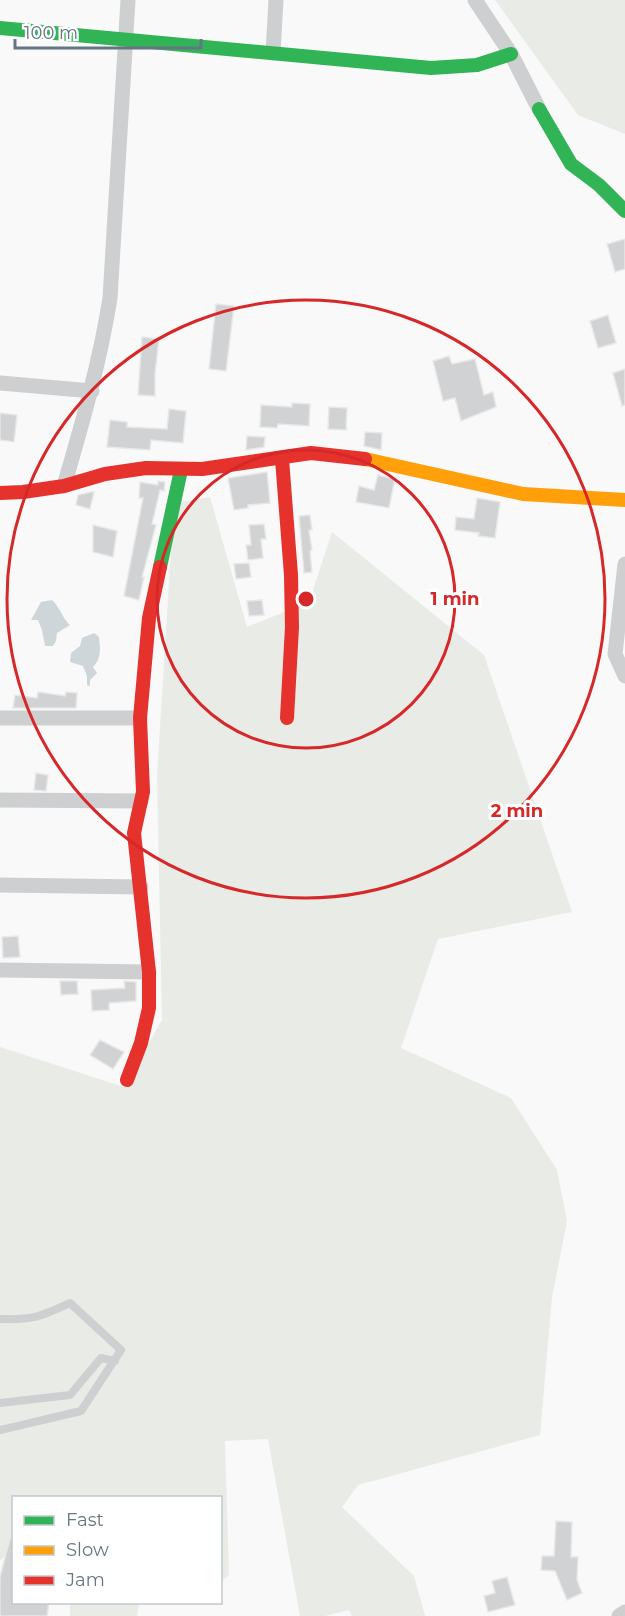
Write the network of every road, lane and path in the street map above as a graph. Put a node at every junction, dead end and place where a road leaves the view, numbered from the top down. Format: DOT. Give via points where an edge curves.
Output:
graph roads {
  1 [pos="128,0"];
  2 [pos="276,0"];
  3 [pos="475,0"];
  4 [pos="0,28"];
  5 [pos="126,39"];
  6 [pos="273,53"];
  7 [pos="511,54"];
  8 [pos="538,109"];
  9 [pos="625,211"];
  10 [pos="0,383"];
  11 [pos="92,391"];
  12 [pos="282,459"];
  13 [pos="181,470"];
  14 [pos="64,486"];
  15 [pos="0,493"];
  16 [pos="625,500"];
  17 [pos="625,564"];
  18 [pos="625,676"];
  19 [pos="0,718"];
  20 [pos="140,718"];
  21 [pos="286,718"];
  22 [pos="0,800"];
  23 [pos="141,801"];
  24 [pos="0,885"];
  25 [pos="141,887"];
  26 [pos="0,970"];
  27 [pos="149,972"];
  28 [pos="127,1080"];
  29 [pos="0,1319"];
  30 [pos="115,1361"];
  31 [pos="0,1403"];
  32 [pos="0,1430"];
  33 [pos="625,1612"];
  34 [pos="619,1616"];
  1 -- 5 [label="street"];
  2 -- 6 [label="street"];
  3 -- 7 [label="street"];
  4 -- 5 [label="street"];
  5 -- 6 [label="street"];
  5 -- 11 [label="street" via="110,298"];
  6 -- 7 [label="street" via="435,70 489,63"];
  7 -- 8 [label="street"];
  8 -- 9 [label="street" via="571,164"];
  10 -- 11 [label="street"];
  11 -- 14 [label="street"];
  12 -- 13 [label="street"];
  12 -- 16 [label="street" via="311,453 360,458 523,494"];
  12 -- 21 [label="street" via="292,627"];
  13 -- 14 [label="street" via="146,468"];
  13 -- 20 [label="street" via="149,618"];
  14 -- 15 [label="street"];
  17 -- 18 [label="street" via="615,654"];
  19 -- 20 [label="street"];
  20 -- 23 [label="street"];
  22 -- 23 [label="street"];
  23 -- 25 [label="street" via="134,833"];
  24 -- 25 [label="street"];
  25 -- 27 [label="street"];
  26 -- 27 [label="street"];
  27 -- 28 [label="street" via="149,1008"];
  29 -- 30 [label="lane" via="39,1317 70,1302 121,1350"];
  30 -- 31 [label="lane" via="100,1358 70,1395"];
  30 -- 32 [label="lane" via="81,1411"];
  33 -- 34 [label="street"];
}
